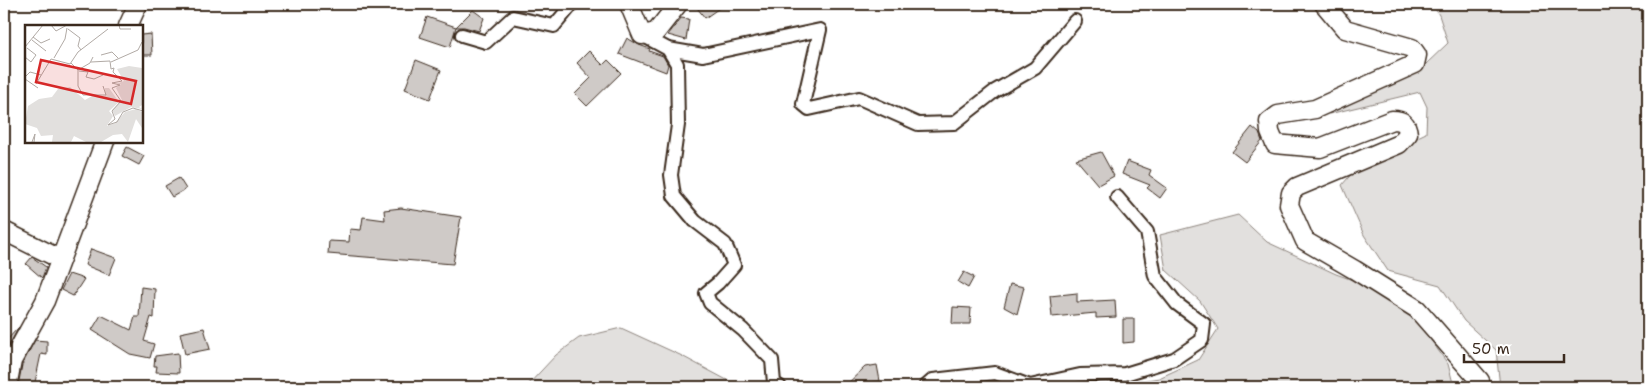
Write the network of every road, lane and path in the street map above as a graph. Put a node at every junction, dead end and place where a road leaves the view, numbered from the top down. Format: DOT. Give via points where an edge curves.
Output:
graph roads {
  1 [pos="138,4"];
  2 [pos="570,4"];
  3 [pos="629,4"];
  4 [pos="678,4"];
  5 [pos="1324,4"];
  6 [pos="1075,21"];
  7 [pos="128,25"];
  8 [pos="462,35"];
  9 [pos="642,35"];
  10 [pos="668,49"];
  11 [pos="105,142"];
  12 [pos="1117,197"];
  13 [pos="4,231"];
  14 [pos="60,259"];
  15 [pos="7,387"];
  16 [pos="780,387"];
  17 [pos="925,387"];
  18 [pos="1480,387"];
  1 -- 7 [label="street"];
  2 -- 8 [label="street" via="554,26 513,17 486,42"];
  3 -- 9 [label="street"];
  4 -- 9 [label="street" via="656,32"];
  5 -- 18 [label="street" via="1345,29 1412,48 1417,55 1415,64 1315,110 1278,115 1269,122 1275,144 1320,148 1392,120 1404,123 1408,134 1399,144 1297,187 1289,198 1292,210 1305,241 1417,309 1480,380"];
  6 -- 10 [label="street" via="1035,68 995,92 954,123 918,124 859,98 809,110 803,104 820,30 703,55"];
  9 -- 10 [label="street"];
  10 -- 16 [label="street" via="677,64 678,125 671,175 674,196 695,221 726,244 734,265 706,293 710,303 772,360 774,383"];
  11 -- 14 [label="street"];
  12 -- 17 [label="street" via="1147,232 1155,276 1177,304 1204,324 1202,340 1174,359 1125,374 1080,376 1030,386 995,373 933,380"];
  13 -- 14 [label="street"];
  14 -- 15 [label="street" via="45,301 12,362"];
}
